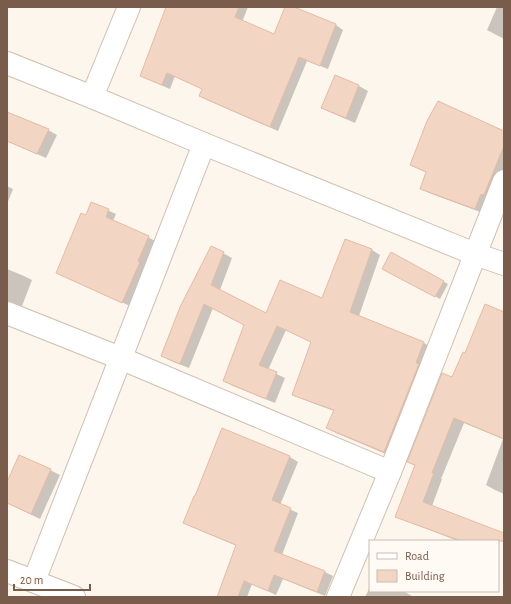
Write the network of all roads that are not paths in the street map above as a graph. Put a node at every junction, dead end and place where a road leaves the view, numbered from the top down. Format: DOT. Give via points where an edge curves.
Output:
graph roads {
  1 [pos="128,7"];
  2 [pos="7,63"];
  3 [pos="92,97"];
  4 [pos="204,144"];
  5 [pos="504,181"];
  6 [pos="475,254"];
  7 [pos="504,264"];
  8 [pos="7,313"];
  9 [pos="120,358"];
  10 [pos="390,472"];
  11 [pos="7,571"];
  12 [pos="34,581"];
  13 [pos="74,597"];
  14 [pos="338,597"];
  1 -- 3 [label="street"];
  2 -- 3 [label="street"];
  3 -- 4 [label="street"];
  4 -- 6 [label="street"];
  4 -- 9 [label="street"];
  5 -- 6 [label="street"];
  6 -- 7 [label="street"];
  6 -- 10 [label="street"];
  8 -- 9 [label="street"];
  9 -- 10 [label="street"];
  9 -- 12 [label="street"];
  10 -- 14 [label="street"];
  11 -- 12 [label="street"];
  12 -- 13 [label="street"];
}
